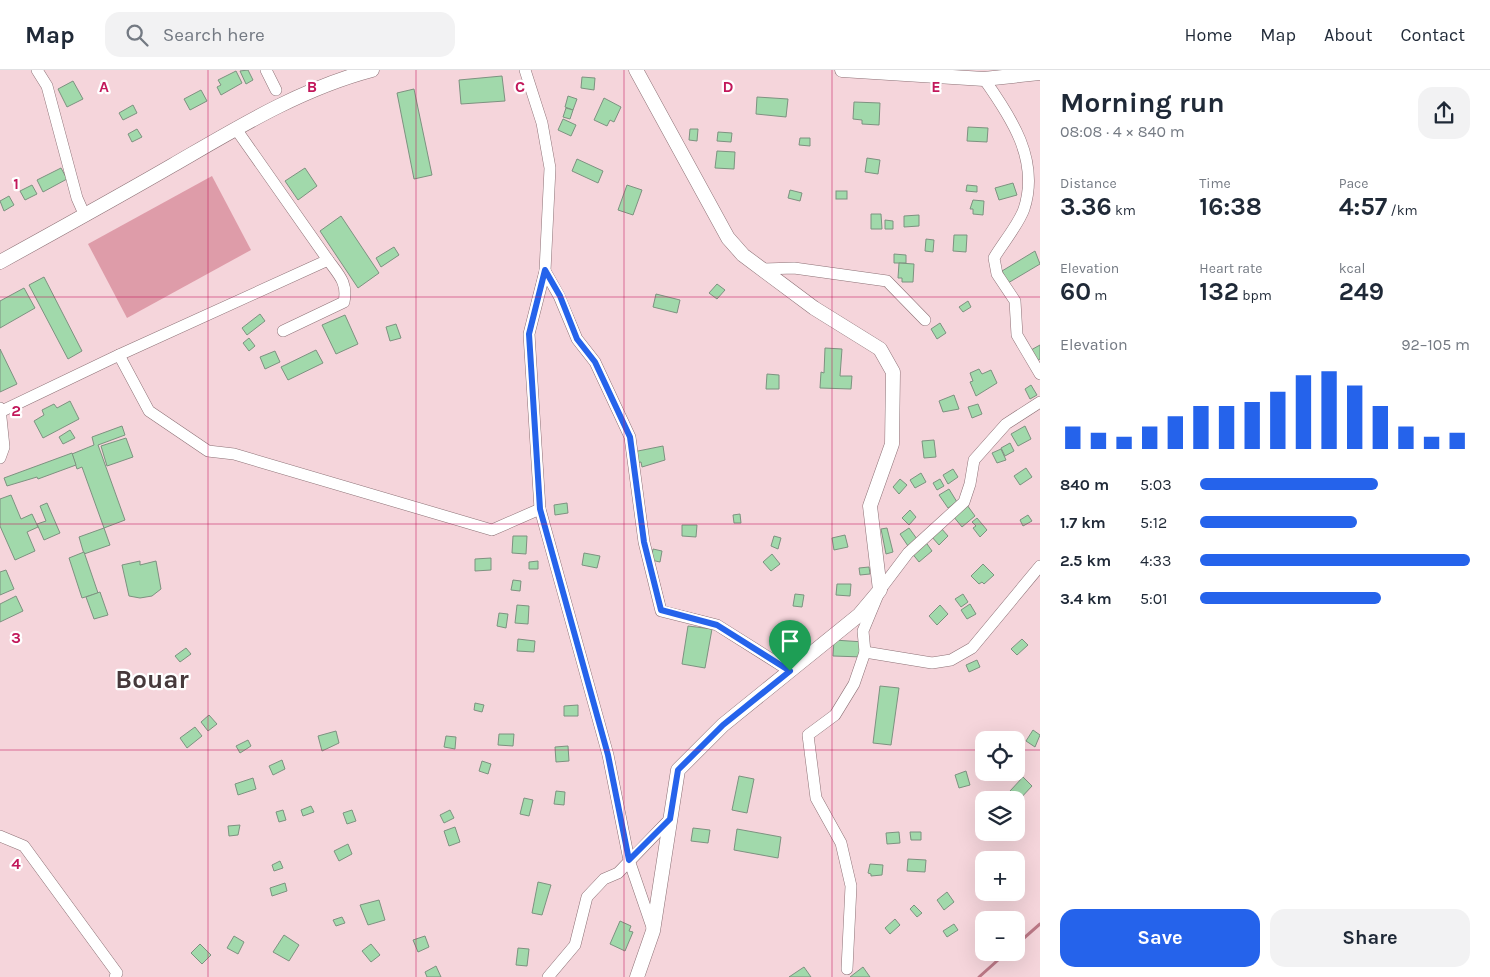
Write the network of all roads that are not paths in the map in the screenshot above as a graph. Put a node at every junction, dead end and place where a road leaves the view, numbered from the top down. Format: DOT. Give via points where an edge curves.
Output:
graph roads {
  1 [pos="37,70"];
  2 [pos="266,70"];
  3 [pos="372,70"];
  4 [pos="525,70"];
  5 [pos="636,70"];
  6 [pos="842,70"];
  7 [pos="1040,73"];
  8 [pos="984,79"];
  9 [pos="276,90"];
  10 [pos="236,129"];
  11 [pos="85,216"];
  12 [pos="328,260"];
  13 [pos="0,262"];
  14 [pos="764,269"];
  15 [pos="545,270"];
  16 [pos="925,320"];
  17 [pos="283,331"];
  18 [pos="119,355"];
  19 [pos="1040,374"];
  20 [pos="1040,402"];
  21 [pos="1,410"];
  22 [pos="0,458"];
  23 [pos="540,509"];
  24 [pos="1040,566"];
  25 [pos="880,590"];
  26 [pos="865,652"];
  27 [pos="790,671"];
  28 [pos="670,819"];
  29 [pos="0,836"];
  30 [pos="629,860"];
  31 [pos="653,931"];
  32 [pos="847,968"];
  33 [pos="116,977"];
  34 [pos="548,977"];
  35 [pos="637,977"];
  1 -- 11 [label="street" via="47,86 77,198"];
  2 -- 9 [label="street"];
  3 -- 10 [label="street" via="307,92"];
  4 -- 15 [label="street" via="542,123 550,168"];
  5 -- 14 [label="street" via="728,238 743,255"];
  6 -- 8 [label="street"];
  7 -- 8 [label="street"];
  8 -- 19 [label="street" via="1012,120 1026,153 1029,180 1024,210 994,258 997,274 1015,301 1017,335"];
  10 -- 11 [label="street"];
  10 -- 12 [label="street"];
  11 -- 13 [label="street"];
  12 -- 17 [label="street" via="347,290 344,302"];
  12 -- 18 [label="street"];
  14 -- 16 [label="street" via="794,268 887,281"];
  14 -- 25 [label="street" via="814,308 880,349 893,372 892,444 870,506"];
  15 -- 23 [label="street" via="529,334"];
  15 -- 27 [label="street" via="560,296 577,339 595,362 630,437 644,542 661,610 717,625"];
  18 -- 21 [label="street"];
  18 -- 23 [label="street" via="149,411 208,451 234,454 492,530"];
  20 -- 25 [label="street" via="1006,424 974,460 964,502 908,553"];
  21 -- 22 [label="street" via="4,446"];
  23 -- 30 [label="street" via="608,755"];
  24 -- 26 [label="street" via="972,648 951,660 932,663"];
  25 -- 26 [label="street" via="863,631"];
  25 -- 27 [label="street" via="858,615"];
  26 -- 32 [label="street" via="854,684 835,714 808,734 816,798 841,843 851,886"];
  27 -- 28 [label="street" via="723,725 678,770"];
  28 -- 30 [label="street"];
  28 -- 31 [label="street"];
  29 -- 33 [label="street" via="24,846"];
  30 -- 31 [label="street"];
  30 -- 34 [label="street" via="587,897 575,945"];
  31 -- 35 [label="street"];
}
